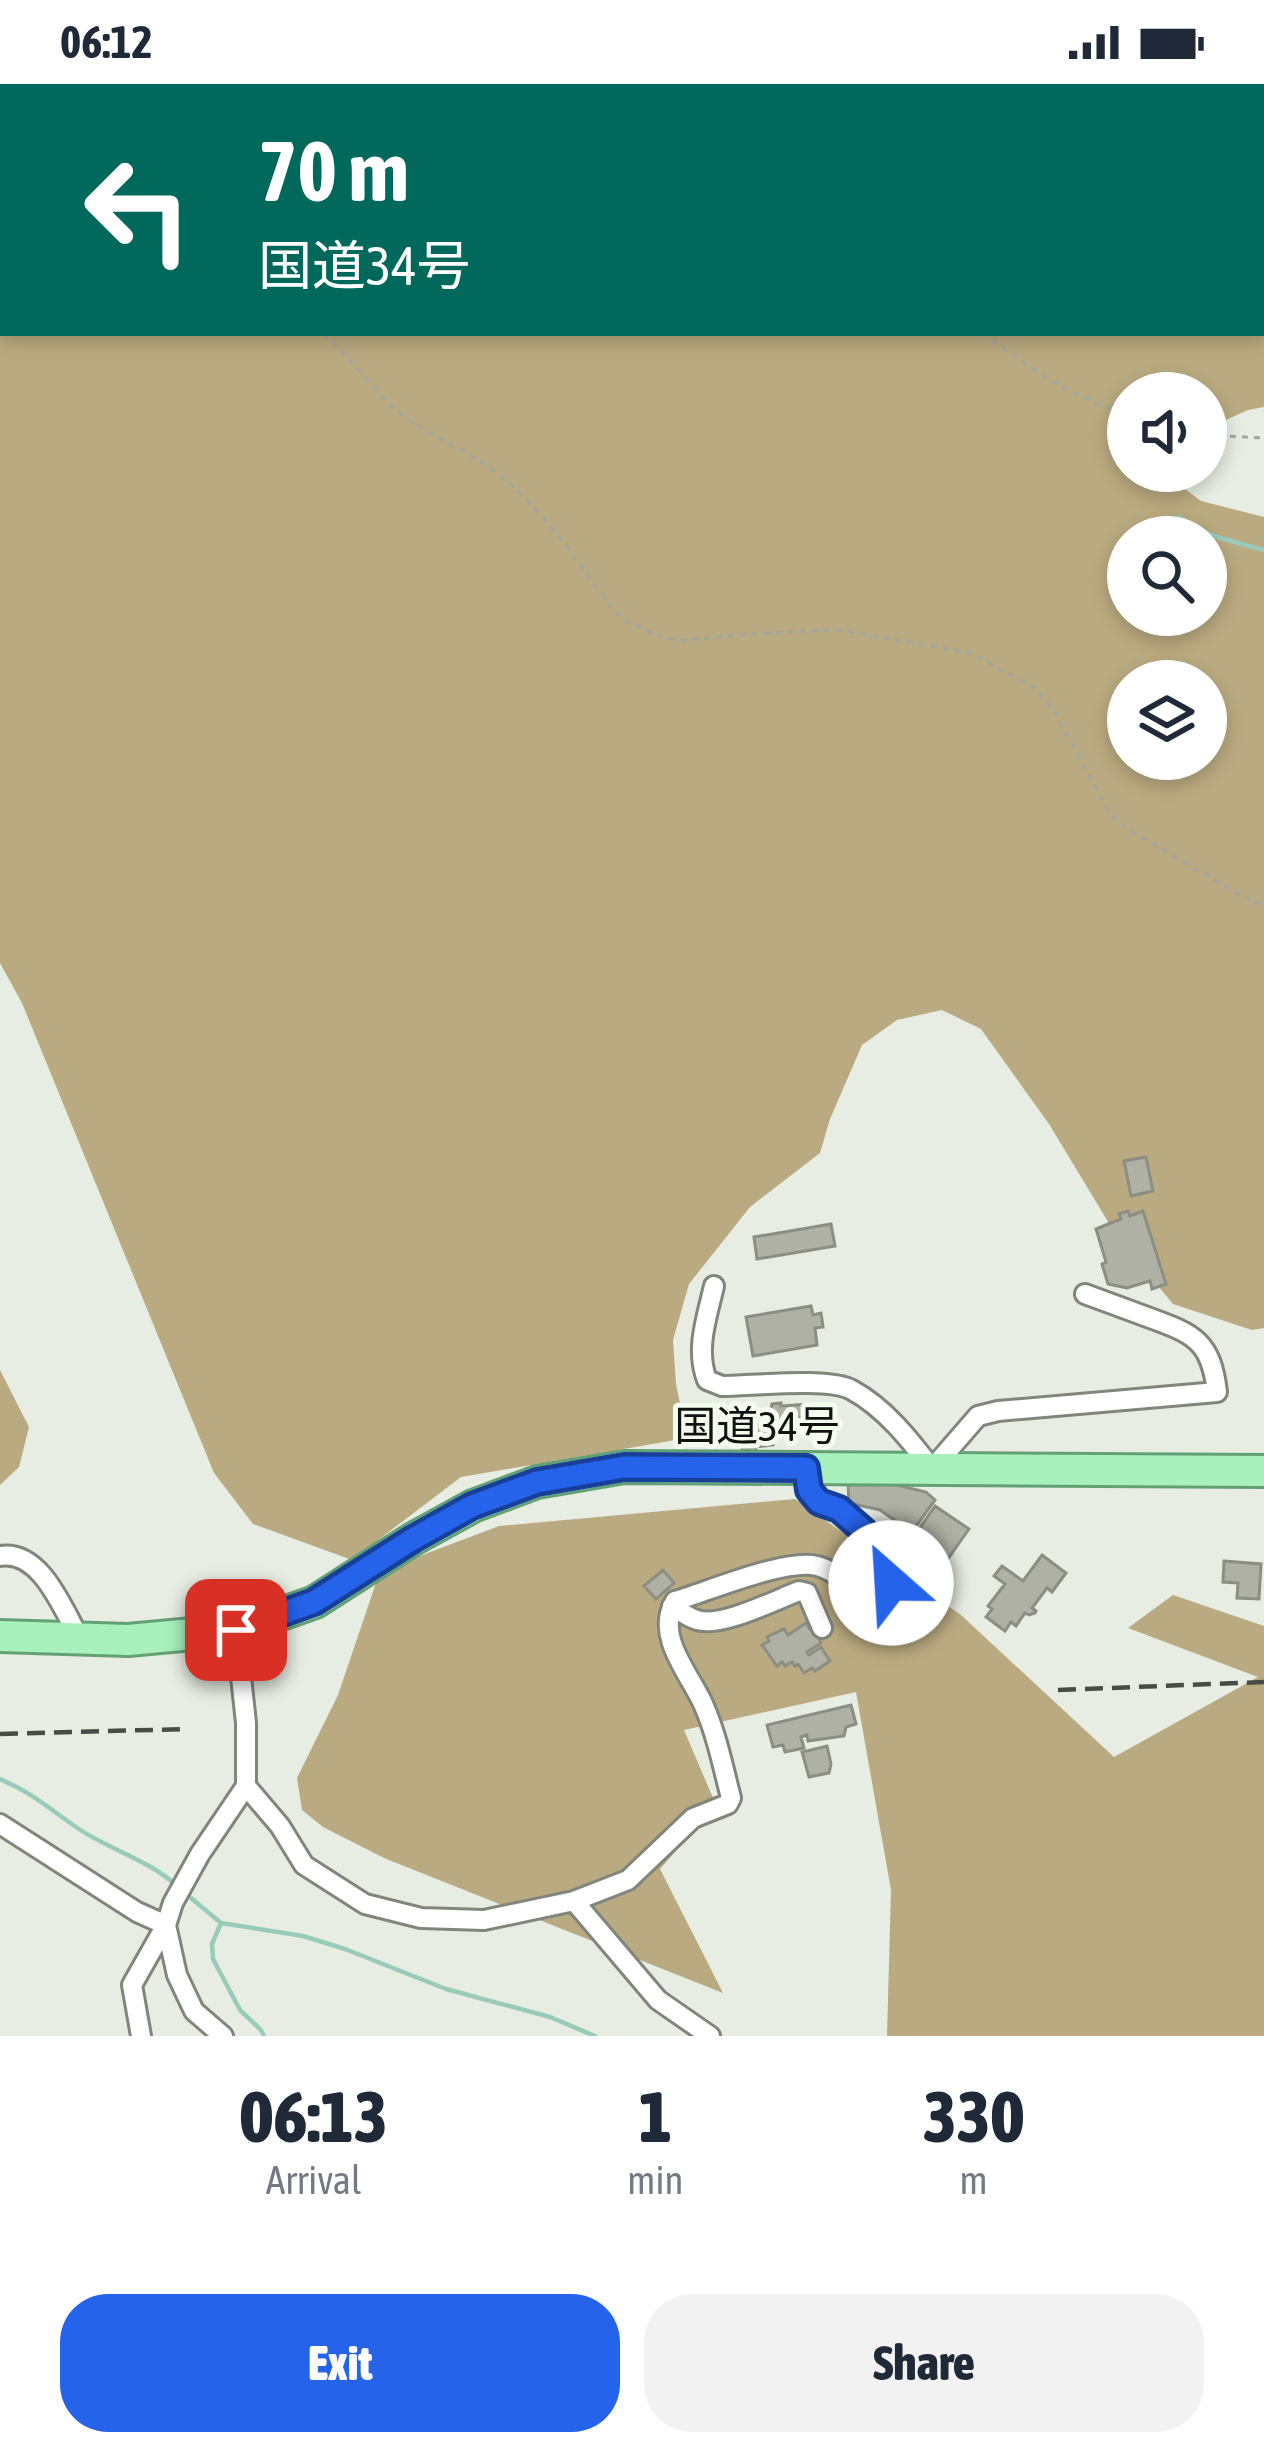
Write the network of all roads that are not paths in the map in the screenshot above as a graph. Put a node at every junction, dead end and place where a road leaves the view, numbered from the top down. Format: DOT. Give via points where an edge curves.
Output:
graph roads {
  1 [pos="714,1286"];
  2 [pos="1085,1294"];
  3 [pos="806,1468"];
  4 [pos="932,1469"];
  5 [pos="1264,1471"];
  6 [pos="0,1556"];
  7 [pos="672,1606"];
  8 [pos="823,1628"];
  9 [pos="236,1630"];
  10 [pos="0,1636"];
  11 [pos="80,1639"];
  12 [pos="246,1786"];
  13 [pos="0,1824"];
  14 [pos="574,1901"];
  15 [pos="166,1925"];
  16 [pos="140,2036"];
  17 [pos="223,2036"];
  18 [pos="710,2036"];
  1 -- 4 [label="street" via="701,1345 707,1380 850,1389 903,1430"];
  2 -- 4 [label="street" via="1191,1333 1215,1372 1217,1392 979,1416"];
  3 -- 4 [label="highway, 国道34号"];
  3 -- 7 [label="street" via="819,1502 839,1509 890,1562 891,1583 872,1594 813,1564 786,1566"];
  3 -- 9 [label="highway, 国道34号" via="624,1467 537,1482 472,1506 314,1602"];
  4 -- 5 [label="highway, 国道34号"];
  6 -- 11 [label="street" via="28,1561 43,1576"];
  7 -- 8 [label="street" via="709,1622 799,1591 808,1593"];
  7 -- 14 [label="street" via="676,1657 703,1703 731,1798 693,1818 628,1880"];
  9 -- 11 [label="highway, 国道34号"];
  9 -- 12 [label="street"];
  10 -- 11 [label="highway, 国道34号"];
  12 -- 14 [label="street" via="304,1865 365,1904 421,1918 484,1920"];
  12 -- 15 [label="street"];
  13 -- 15 [label="street"];
  14 -- 18 [label="street" via="658,2000"];
  15 -- 16 [label="street" via="132,1985"];
  15 -- 17 [label="street" via="194,2011"];
}
